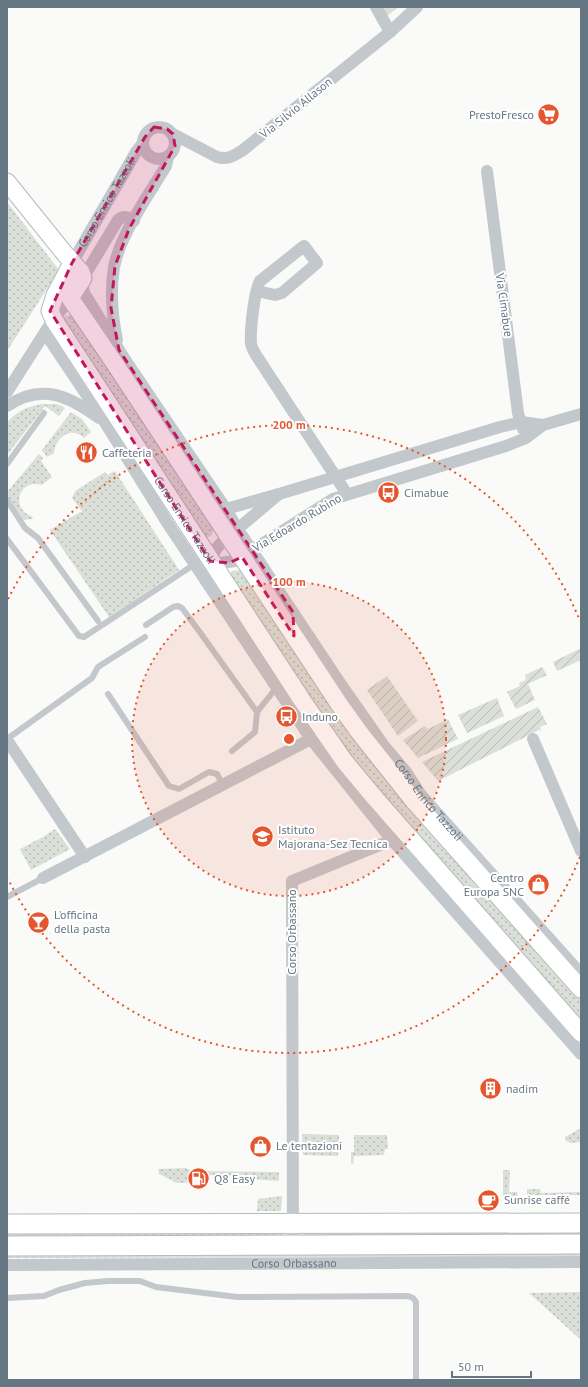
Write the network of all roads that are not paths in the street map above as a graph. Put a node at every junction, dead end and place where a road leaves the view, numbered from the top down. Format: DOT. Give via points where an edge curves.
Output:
graph roads {
  1 [pos="376,7"];
  2 [pos="417,7"];
  3 [pos="390,32"];
  4 [pos="172,134"];
  5 [pos="143,143"];
  6 [pos="176,146"];
  7 [pos="195,146"];
  8 [pos="168,157"];
  9 [pos="487,171"];
  10 [pos="7,182"];
  11 [pos="134,221"];
  12 [pos="72,263"];
  13 [pos="82,278"];
  14 [pos="257,291"];
  15 [pos="70,298"];
  16 [pos="49,326"];
  17 [pos="119,350"];
  18 [pos="7,392"];
  19 [pos="7,406"];
  20 [pos="44,413"];
  21 [pos="581,414"];
  22 [pos="520,422"];
  23 [pos="106,424"];
  24 [pos="544,425"];
  25 [pos="526,438"];
  26 [pos="7,464"];
  27 [pos="336,477"];
  28 [pos="279,494"];
  29 [pos="347,494"];
  30 [pos="7,500"];
  31 [pos="226,508"];
  32 [pos="233,532"];
  33 [pos="7,539"];
  34 [pos="247,554"];
  35 [pos="203,562"];
  36 [pos="293,612"];
  37 [pos="98,622"];
  38 [pos="146,625"];
  39 [pos="294,636"];
  40 [pos="145,637"];
  41 [pos="276,660"];
  42 [pos="277,687"];
  43 [pos="108,694"];
  44 [pos="257,712"];
  45 [pos="311,739"];
  46 [pos="533,739"];
  47 [pos="7,740"];
  48 [pos="232,751"];
  49 [pos="344,780"];
  50 [pos="223,785"];
  51 [pos="375,798"];
  52 [pos="578,836"];
  53 [pos="392,840"];
  54 [pos="581,851"];
  55 [pos="85,857"];
  56 [pos="43,878"];
  57 [pos="7,897"];
  58 [pos="577,963"];
  59 [pos="581,974"];
  60 [pos="581,989"];
  61 [pos="543,990"];
  62 [pos="554,1024"];
  63 [pos="581,1033"];
  64 [pos="581,1054"];
  65 [pos="581,1223"];
  66 [pos="7,1224"];
  67 [pos="292,1224"];
  68 [pos="581,1244"];
  69 [pos="293,1245"];
  70 [pos="7,1246"];
  71 [pos="581,1262"];
  72 [pos="7,1265"];
  73 [pos="7,1298"];
  74 [pos="416,1380"];
  1 -- 3 [label="street"];
  2 -- 3 [label="street, Via Silvio Allason"];
  3 -- 7 [label="street, Via Silvio Allason" via="234,156 224,159"];
  4 -- 5 [label="street" via="167,129 154,127 148,131"];
  4 -- 6 [label="street"];
  4 -- 7 [label="street, Via Silvio Allason"];
  5 -- 8 [label="street" via="147,154 153,158"];
  5 -- 12 [label="street, Corso Enrico Tazzoli"];
  6 -- 7 [label="street, Via Silvio Allason"];
  6 -- 8 [label="street"];
  8 -- 11 [label="street, Corso Enrico Tazzoli" via="166,166"];
  9 -- 22 [label="street, Via Cimabue"];
  10 -- 12 [label="street, Corso Enrico Tazzoli"];
  11 -- 13 [label="street, Corso Enrico Tazzoli" via="125,216 118,220"];
  11 -- 17 [label="street, Corso Enrico Tazzoli" via="121,246 114,274 111,308"];
  12 -- 13 [label="street, Corso Enrico Tazzoli" via="81,272"];
  12 -- 16 [label="street, Corso Enrico Tazzoli" via="52,303"];
  13 -- 15 [label="street, Corso Enrico Tazzoli"];
  13 -- 17 [label="street, Corso Enrico Tazzoli" via="84,293"];
  14 -- 14 [label="street" via="275,295 282,293 317,263 304,246 263,278"];
  14 -- 27 [label="street" via="251,345"];
  15 -- 16 [label="street, Corso Enrico Tazzoli"];
  15 -- 32 [label="street, Corso Enrico Tazzoli"];
  16 -- 18 [label="street, Corso Enrico Tazzoli"];
  16 -- 23 [label="street, Corso Enrico Tazzoli"];
  16 -- 35 [label="street, Corso Enrico Tazzoli"];
  17 -- 31 [label="street, Corso Enrico Tazzoli"];
  19 -- 23 [label="street, Corso Enrico Tazzoli" via="26,396 41,393 55,395 86,409"];
  20 -- 26 [label="lane"];
  21 -- 24 [label="street, Via Edoardo Rubino"];
  22 -- 24 [label="street, Via Edoardo Rubino"];
  22 -- 25 [label="street, Via Cimabue"];
  22 -- 27 [label="street, Via Edoardo Rubino"];
  23 -- 35 [label="street, Corso Enrico Tazzoli" via="168,524"];
  24 -- 25 [label="street, Via Edoardo Rubino"];
  25 -- 29 [label="street, Via Edoardo Rubino"];
  27 -- 28 [label="street, Via Edoardo Rubino"];
  27 -- 29 [label="street"];
  28 -- 31 [label="street, Via Edoardo Rubino"];
  28 -- 32 [label="street, Via Edoardo Rubino"];
  29 -- 34 [label="street, Via Edoardo Rubino" via="333,499"];
  30 -- 37 [label="lane" via="25,528 38,538"];
  31 -- 32 [label="street, Corso Enrico Tazzoli"];
  32 -- 34 [label="street, Corso Enrico Tazzoli"];
  32 -- 35 [label="street, Via Edoardo Rubino"];
  33 -- 35 [label="lane" via="79,636 84,637"];
  34 -- 35 [label="street, Via Edoardo Rubino" via="229,563"];
  34 -- 36 [label="street, Corso Enrico Tazzoli"];
  34 -- 39 [label="street, Corso Enrico Tazzoli"];
  35 -- 41 [label="street, Corso Enrico Tazzoli"];
  35 -- 42 [label="street, Corso Enrico Tazzoli"];
  36 -- 39 [label="street"];
  36 -- 58 [label="street, Corso Enrico Tazzoli" via="380,740 422,795"];
  38 -- 44 [label="lane" via="173,607 182,608"];
  39 -- 60 [label="street, Corso Enrico Tazzoli" via="339,704 382,762"];
  40 -- 47 [label="lane" via="98,667 92,678"];
  41 -- 42 [label="street"];
  41 -- 51 [label="street, Corso Enrico Tazzoli" via="330,740"];
  42 -- 44 [label="lane"];
  42 -- 45 [label="street, Corso Enrico Tazzoli"];
  43 -- 50 [label="lane" via="169,786 179,789 209,772 217,774"];
  44 -- 48 [label="lane" via="255,732"];
  45 -- 49 [label="street, Corso Enrico Tazzoli"];
  45 -- 50 [label="street"];
  46 -- 52 [label="street"];
  47 -- 55 [label="street"];
  49 -- 51 [label="street, Corso Enrico Tazzoli"];
  49 -- 53 [label="street, Corso Enrico Tazzoli"];
  50 -- 55 [label="street"];
  51 -- 61 [label="street, Corso Enrico Tazzoli"];
  52 -- 54 [label="street"];
  53 -- 62 [label="street, Corso Enrico Tazzoli"];
  53 -- 67 [label="street, Corso Orbassano" via="292,881"];
  55 -- 56 [label="street"];
  56 -- 57 [label="lane"];
  58 -- 59 [label="street, Corso Enrico Tazzoli"];
  61 -- 62 [label="street, Corso Enrico Tazzoli"];
  61 -- 63 [label="street, Corso Enrico Tazzoli"];
  62 -- 64 [label="street, Corso Enrico Tazzoli"];
  65 -- 67 [label="main road"];
  66 -- 67 [label="main road"];
  67 -- 69 [label="street, Corso Orbassano"];
  68 -- 69 [label="main road, Corso Orbassano"];
  69 -- 70 [label="main road, Corso Orbassano"];
  71 -- 72 [label="street, Corso Orbassano"];
  73 -- 74 [label="lane" via="44,1296 85,1283 108,1281 140,1281 156,1287 237,1297 408,1296 416,1302"];
}
